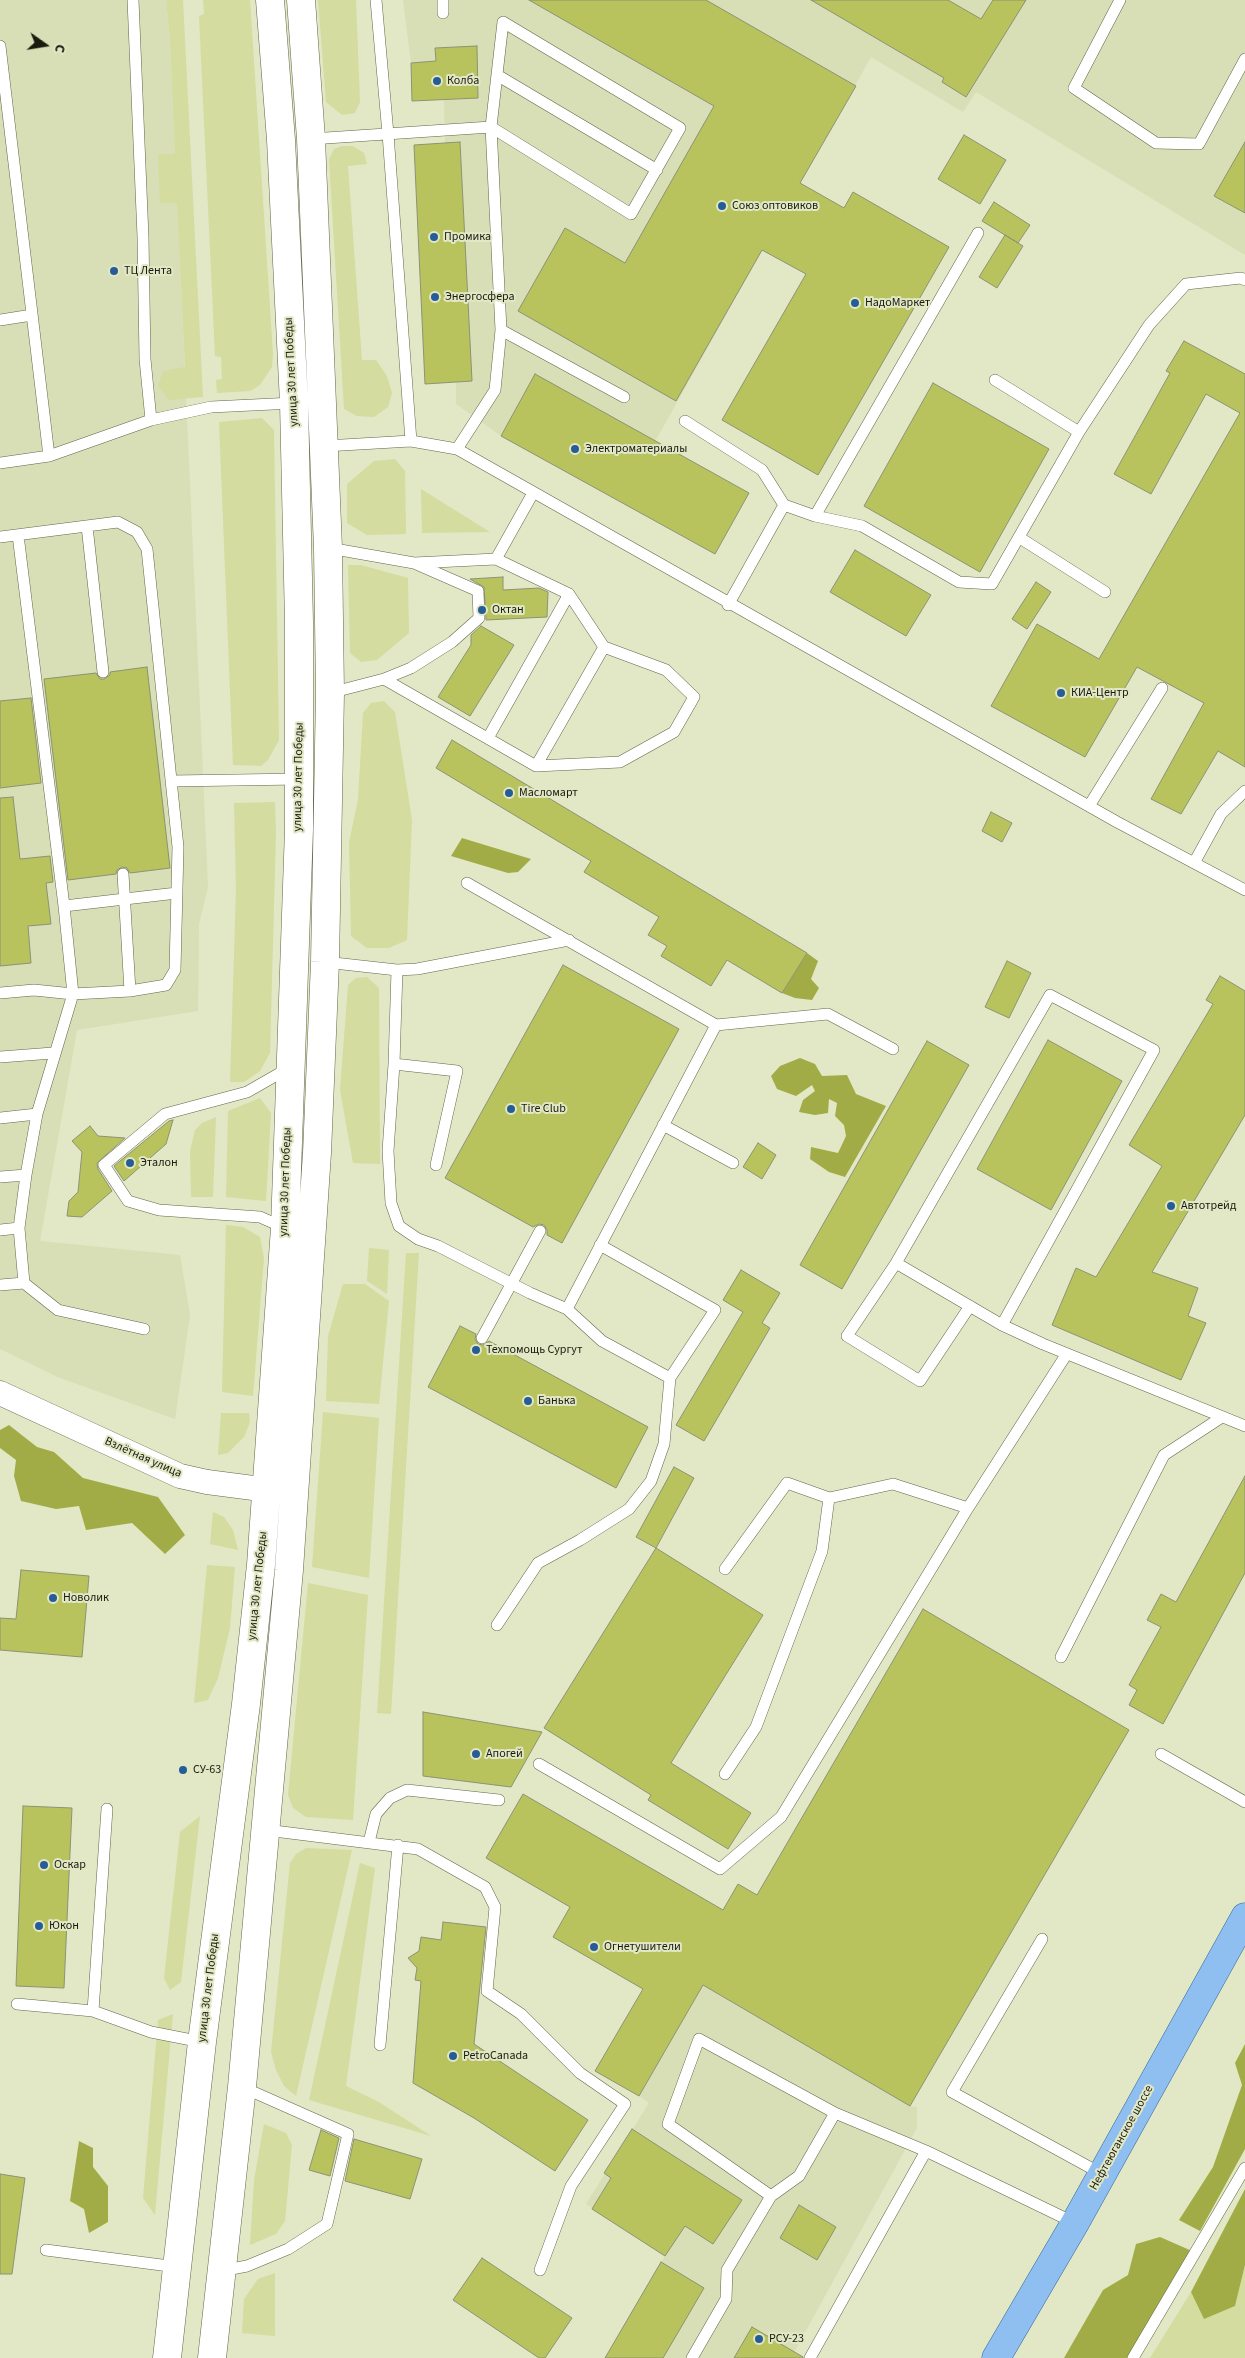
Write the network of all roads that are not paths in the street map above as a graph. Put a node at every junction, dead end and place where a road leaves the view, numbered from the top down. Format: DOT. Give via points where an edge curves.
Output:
graph roads {
  1 [pos="134,0"];
  2 [pos="270,0"];
  3 [pos="300,0"];
  4 [pos="376,0"];
  5 [pos="443,0"];
  6 [pos="1120,0"];
  7 [pos="443,13"];
  8 [pos="0,46"];
  9 [pos="1245,59"];
  10 [pos="497,75"];
  11 [pos="491,127"];
  12 [pos="388,134"];
  13 [pos="311,138"];
  14 [pos="657,170"];
  15 [pos="978,234"];
  16 [pos="1245,280"];
  17 [pos="32,315"];
  18 [pos="0,320"];
  19 [pos="501,330"];
  20 [pos="995,380"];
  21 [pos="624,397"];
  22 [pos="294,402"];
  23 [pos="150,420"];
  24 [pos="685,421"];
  25 [pos="1079,432"];
  26 [pos="411,441"];
  27 [pos="325,446"];
  28 [pos="456,449"];
  29 [pos="49,456"];
  30 [pos="0,463"];
  31 [pos="533,493"];
  32 [pos="784,505"];
  33 [pos="815,516"];
  34 [pos="87,526"];
  35 [pos="18,535"];
  36 [pos="0,537"];
  37 [pos="1020,538"];
  38 [pos="328,548"];
  39 [pos="496,559"];
  40 [pos="414,563"];
  41 [pos="1105,592"];
  42 [pos="569,594"];
  43 [pos="728,604"];
  44 [pos="604,647"];
  45 [pos="103,672"];
  46 [pos="384,678"];
  47 [pos="1162,688"];
  48 [pos="330,693"];
  49 [pos="488,738"];
  50 [pos="536,766"];
  51 [pos="300,779"];
  52 [pos="172,781"];
  53 [pos="1245,791"];
  54 [pos="1089,806"];
  55 [pos="1194,863"];
  56 [pos="123,874"];
  57 [pos="467,883"];
  58 [pos="1245,890"];
  59 [pos="177,893"];
  60 [pos="125,900"];
  61 [pos="64,906"];
  62 [pos="569,940"];
  63 [pos="325,962"];
  64 [pos="396,970"];
  65 [pos="130,991"];
  66 [pos="0,993"];
  67 [pos="72,994"];
  68 [pos="716,1025"];
  69 [pos="893,1049"];
  70 [pos="53,1053"];
  71 [pos="0,1057"];
  72 [pos="394,1064"];
  73 [pos="291,1068"];
  74 [pos="37,1114"];
  75 [pos="0,1118"];
  76 [pos="663,1125"];
  77 [pos="733,1163"];
  78 [pos="436,1166"];
  79 [pos="26,1175"];
  80 [pos="0,1177"];
  81 [pos="19,1228"];
  82 [pos="284,1228"];
  83 [pos="0,1230"];
  84 [pos="540,1231"];
  85 [pos="600,1246"];
  86 [pos="896,1263"];
  87 [pos="24,1283"];
  88 [pos="512,1283"];
  89 [pos="0,1285"];
  90 [pos="970,1306"];
  91 [pos="567,1309"];
  92 [pos="1002,1325"];
  93 [pos="144,1328"];
  94 [pos="482,1338"];
  95 [pos="1066,1355"];
  96 [pos="670,1378"];
  97 [pos="0,1393"];
  98 [pos="1222,1417"];
  99 [pos="1245,1426"];
  100 [pos="267,1491"];
  101 [pos="295,1493"];
  102 [pos="829,1498"];
  103 [pos="968,1508"];
  104 [pos="725,1569"];
  105 [pos="497,1625"];
  106 [pos="1061,1657"];
  107 [pos="1161,1754"];
  108 [pos="539,1764"];
  109 [pos="725,1774"];
  110 [pos="499,1800"];
  111 [pos="1245,1802"];
  112 [pos="107,1809"];
  113 [pos="266,1830"];
  114 [pos="369,1842"];
  115 [pos="398,1844"];
  116 [pos="1245,1917"];
  117 [pos="1042,1939"];
  118 [pos="17,2004"];
  119 [pos="93,2011"];
  120 [pos="202,2042"];
  121 [pos="380,2045"];
  122 [pos="242,2086"];
  123 [pos="835,2113"];
  124 [pos="926,2151"];
  125 [pos="1245,2168"];
  126 [pos="1102,2174"];
  127 [pos="771,2196"];
  128 [pos="1075,2223"];
  129 [pos="46,2250"];
  130 [pos="177,2267"];
  131 [pos="540,2270"];
  132 [pos="221,2271"];
  133 [pos="167,2358"];
  134 [pos="212,2358"];
  135 [pos="692,2358"];
  136 [pos="810,2358"];
  137 [pos="996,2358"];
  138 [pos="1133,2358"];
  1 -- 23 [label="lane" via="145,359"];
  2 -- 22 [label="main road, улица 30 лет Победы" via="281,140"];
  3 -- 13 [label="main road"];
  4 -- 12 [label="lane"];
  5 -- 7 [label="lane"];
  6 -- 9 [label="lane" via="1074,88 1156,143 1199,144"];
  8 -- 17 [label="lane"];
  10 -- 11 [label="lane"];
  10 -- 14 [label="lane"];
  10 -- 14 [label="lane" via="503,22 680,128"];
  11 -- 12 [label="lane"];
  11 -- 14 [label="lane" via="631,214"];
  11 -- 19 [label="lane"];
  12 -- 13 [label="lane"];
  12 -- 26 [label="lane"];
  13 -- 27 [label="main road"];
  15 -- 33 [label="lane"];
  16 -- 25 [label="lane" via="1186,284 1149,325"];
  17 -- 18 [label="lane"];
  17 -- 29 [label="lane"];
  19 -- 21 [label="lane"];
  19 -- 28 [label="lane" via="495,390"];
  20 -- 25 [label="lane"];
  22 -- 23 [label="lane" via="212,406"];
  22 -- 51 [label="main road, улица 30 лет Победы"];
  23 -- 29 [label="lane"];
  24 -- 32 [label="lane" via="762,470"];
  25 -- 37 [label="lane"];
  26 -- 27 [label="lane"];
  26 -- 28 [label="lane"];
  27 -- 38 [label="main road"];
  28 -- 31 [label="lane"];
  29 -- 30 [label="lane"];
  31 -- 39 [label="lane"];
  31 -- 43 [label="lane"];
  32 -- 33 [label="lane"];
  32 -- 43 [label="lane"];
  33 -- 37 [label="lane" via="862,526 959,582 992,584"];
  34 -- 35 [label="lane"];
  34 -- 45 [label="lane"];
  34 -- 52 [label="lane" via="118,522 137,532 147,549"];
  35 -- 36 [label="lane"];
  35 -- 61 [label="lane"];
  37 -- 41 [label="lane"];
  38 -- 40 [label="lane"];
  38 -- 48 [label="main road"];
  39 -- 40 [label="lane"];
  39 -- 42 [label="lane"];
  40 -- 46 [label="lane" via="478,591 480,618 452,642 411,668"];
  42 -- 44 [label="lane"];
  42 -- 49 [label="lane"];
  43 -- 54 [label="lane"];
  44 -- 50 [label="lane"];
  44 -- 50 [label="lane" via="666,670 694,697 674,732 620,762"];
  46 -- 48 [label="lane"];
  46 -- 49 [label="lane"];
  47 -- 54 [label="lane"];
  48 -- 63 [label="main road"];
  49 -- 50 [label="lane"];
  51 -- 52 [label="lane"];
  51 -- 73 [label="main road, улица 30 лет Победы"];
  52 -- 59 [label="lane" via="178,847"];
  53 -- 55 [label="lane" via="1221,814"];
  54 -- 55 [label="lane"];
  55 -- 58 [label="lane"];
  56 -- 60 [label="lane"];
  57 -- 62 [label="lane"];
  59 -- 60 [label="lane"];
  59 -- 65 [label="lane" via="175,970 166,985"];
  60 -- 61 [label="lane"];
  60 -- 65 [label="lane"];
  61 -- 67 [label="lane"];
  62 -- 64 [label="lane" via="437,967"];
  62 -- 68 [label="lane"];
  63 -- 64 [label="lane"];
  63 -- 101 [label="main road" via="317,1162"];
  64 -- 72 [label="lane"];
  65 -- 67 [label="lane"];
  66 -- 67 [label="lane" via="34,990"];
  67 -- 70 [label="lane"];
  68 -- 69 [label="lane" via="828,1014"];
  68 -- 76 [label="lane"];
  70 -- 71 [label="lane"];
  70 -- 74 [label="lane"];
  72 -- 78 [label="lane" via="457,1070"];
  72 -- 88 [label="lane" via="388,1151 391,1202 398,1226 418,1239"];
  73 -- 82 [label="main road, улица 30 лет Победы"];
  73 -- 82 [label="lane" via="247,1092 165,1114 104,1164 128,1200 160,1210 260,1217"];
  74 -- 75 [label="lane"];
  74 -- 79 [label="lane"];
  76 -- 77 [label="lane"];
  76 -- 85 [label="lane"];
  79 -- 80 [label="lane"];
  79 -- 81 [label="lane"];
  81 -- 83 [label="lane"];
  81 -- 87 [label="lane"];
  82 -- 100 [label="main road, улица 30 лет Победы"];
  84 -- 88 [label="lane"];
  85 -- 91 [label="lane"];
  85 -- 96 [label="lane" via="715,1310"];
  86 -- 90 [label="lane"];
  86 -- 90 [label="lane" via="847,1336 920,1381"];
  86 -- 92 [label="lane" via="1050,995 1154,1050"];
  87 -- 89 [label="lane"];
  87 -- 93 [label="lane" via="58,1310"];
  88 -- 91 [label="lane"];
  88 -- 94 [label="lane"];
  90 -- 92 [label="lane"];
  91 -- 96 [label="lane" via="602,1341"];
  92 -- 95 [label="lane"];
  95 -- 98 [label="lane"];
  95 -- 103 [label="lane"];
  96 -- 105 [label="lane" via="664,1444 651,1481 629,1509 538,1563"];
  97 -- 100 [label="street, Взлётная улица" via="180,1476"];
  98 -- 99 [label="lane"];
  98 -- 106 [label="lane" via="1164,1455"];
  100 -- 101 [label="street, Взлётная улица"];
  100 -- 120 [label="main road, улица 30 лет Победы" via="246,1704"];
  101 -- 113 [label="main road"];
  102 -- 103 [label="lane" via="893,1484"];
  102 -- 104 [label="lane" via="787,1483"];
  102 -- 109 [label="lane" via="822,1551 756,1727"];
  103 -- 108 [label="lane" via="781,1817 720,1869"];
  107 -- 111 [label="lane"];
  110 -- 114 [label="lane" via="407,1790 390,1798 376,1814"];
  112 -- 119 [label="lane"];
  113 -- 114 [label="lane"];
  113 -- 122 [label="main road"];
  114 -- 115 [label="lane"];
  115 -- 121 [label="lane"];
  115 -- 131 [label="lane" via="418,1848 485,1887 495,1907 487,1991 521,2014 580,2073 625,2104 571,2186"];
  116 -- 126 [label="main road, Нефтеюганское шоссе"];
  117 -- 126 [label="lane" via="952,2092"];
  118 -- 119 [label="lane"];
  119 -- 120 [label="lane" via="151,2032"];
  120 -- 130 [label="main road, улица 30 лет Победы"];
  122 -- 132 [label="main road"];
  122 -- 132 [label="lane" via="348,2134 327,2224 288,2249 248,2266"];
  123 -- 124 [label="lane"];
  123 -- 127 [label="lane" via="799,2176"];
  123 -- 127 [label="lane" via="699,2039 668,2124"];
  124 -- 128 [label="lane"];
  124 -- 136 [label="lane"];
  125 -- 138 [label="lane"];
  126 -- 128 [label="main road, Нефтеюганское шоссе"];
  127 -- 135 [label="lane" via="728,2270 726,2299"];
  128 -- 137 [label="main road, Нефтеюганское шоссе"];
  129 -- 130 [label="lane"];
  130 -- 133 [label="main road, улица 30 лет Победы"];
  132 -- 134 [label="main road"];
}
